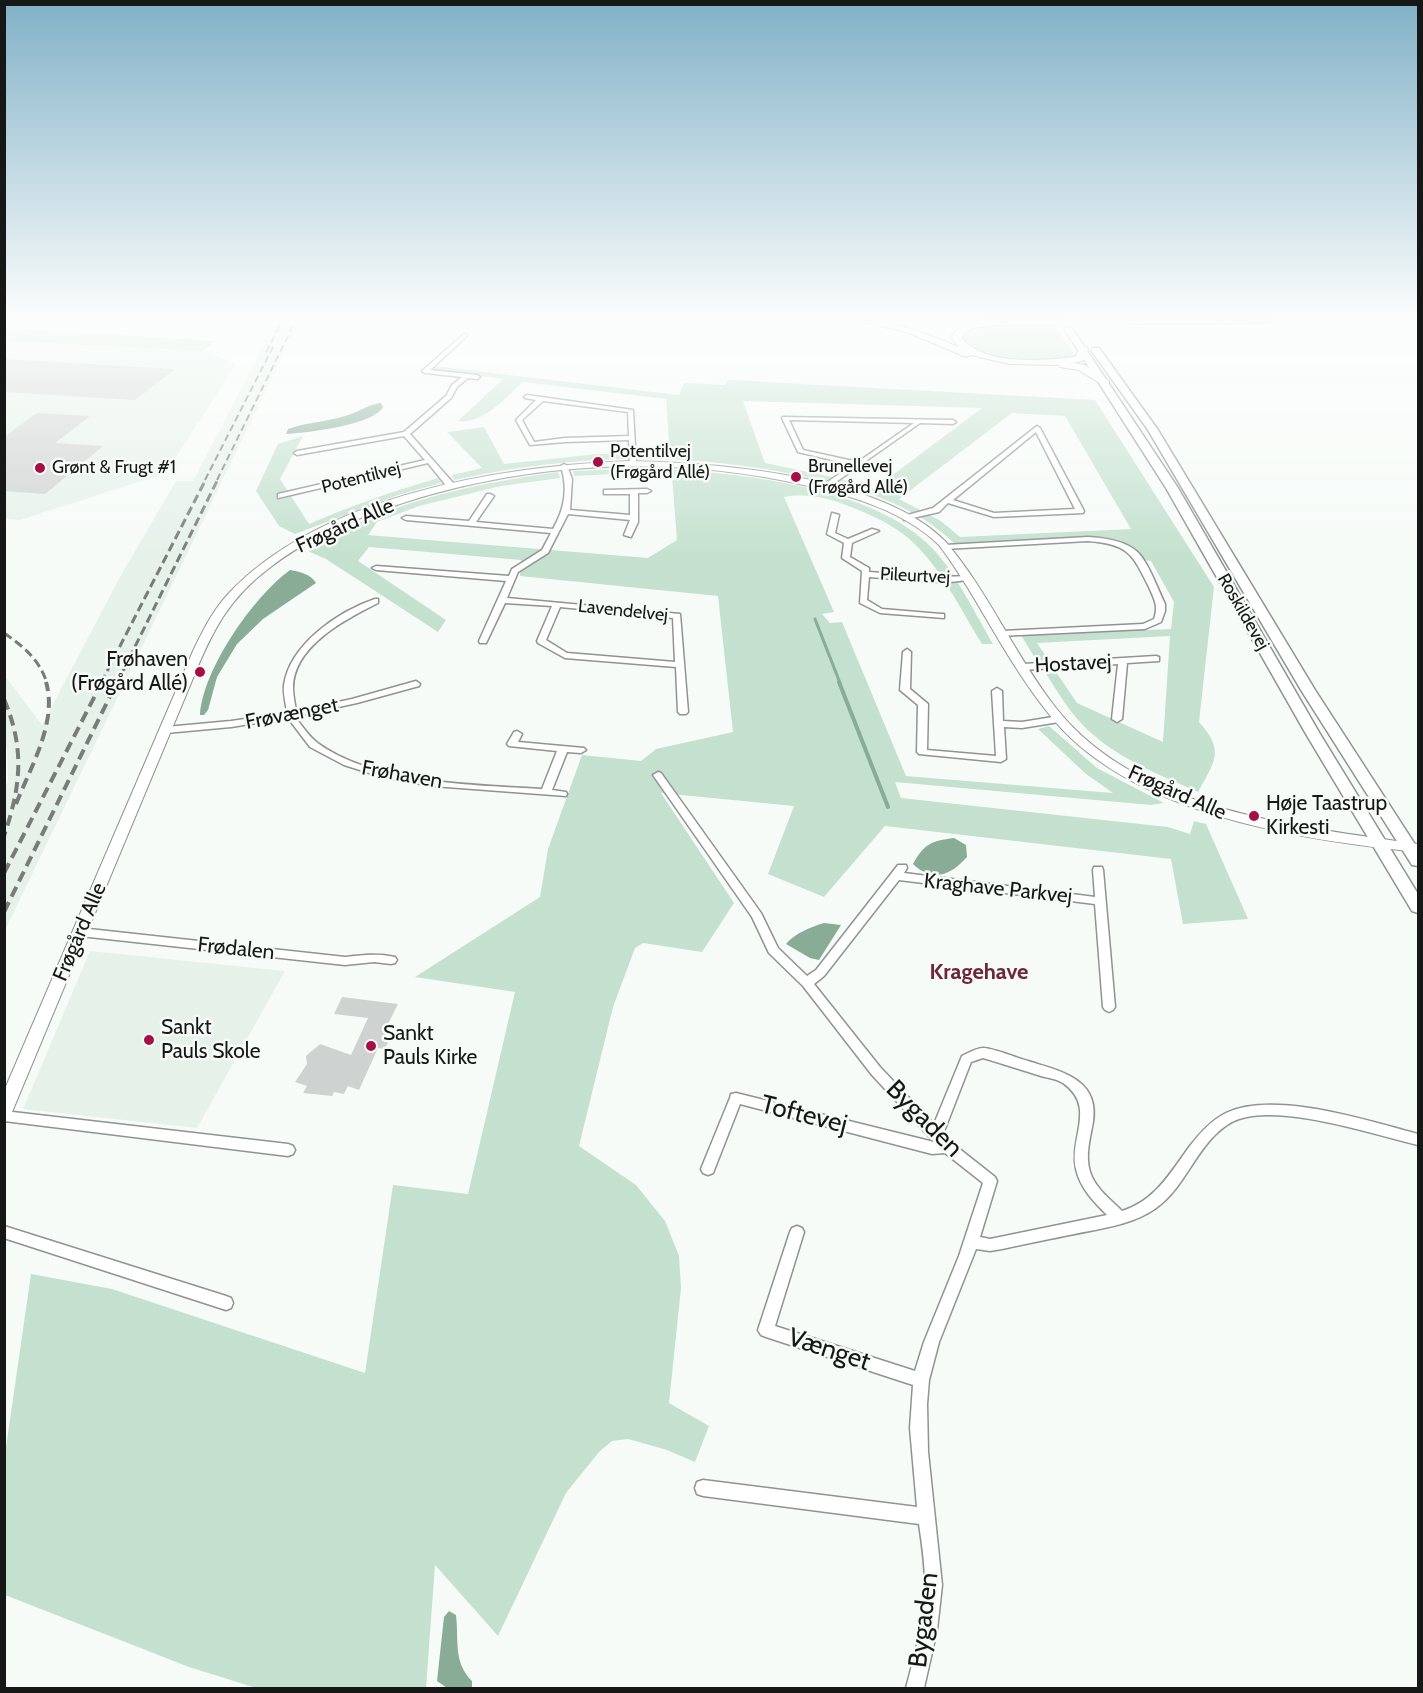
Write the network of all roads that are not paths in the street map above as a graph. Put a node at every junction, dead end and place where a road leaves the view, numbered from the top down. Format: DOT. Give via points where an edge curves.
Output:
graph roads {
  1 [pos="447,399"];
  2 [pos="541,399"];
  3 [pos="1116,399"];
  4 [pos="1131,399"];
  5 [pos="917,421"];
  6 [pos="953,422"];
  7 [pos="406,434"];
  8 [pos="632,438"];
  9 [pos="297,453"];
  10 [pos="429,460"];
  11 [pos="633,463"];
  12 [pos="858,464"];
  13 [pos="564,466"];
  14 [pos="451,486"];
  15 [pos="826,487"];
  16 [pos="634,491"];
  17 [pos="646,491"];
  18 [pos="607,492"];
  19 [pos="281,496"];
  20 [pos="490,496"];
  21 [pos="948,501"];
  22 [pos="566,512"];
  23 [pos="835,515"];
  24 [pos="406,518"];
  25 [pos="634,518"];
  26 [pos="907,518"];
  27 [pos="471,523"];
  28 [pos="556,531"];
  29 [pos="875,531"];
  30 [pos="628,535"];
  31 [pos="848,542"];
  32 [pos="945,547"];
  33 [pos="376,568"];
  34 [pos="398,570"];
  35 [pos="865,574"];
  36 [pos="392,578"];
  37 [pos="966,578"];
  38 [pos="511,579"];
  39 [pos="501,600"];
  40 [pos="375,601"];
  41 [pos="557,604"];
  42 [pos="941,616"];
  43 [pos="1002,634"];
  44 [pos="483,641"];
  45 [pos="907,652"];
  46 [pos="1156,660"];
  47 [pos="1122,662"];
  48 [pos="680,665"];
  49 [pos="1023,667"];
  50 [pos="416,684"];
  51 [pos="997,691"];
  52 [pos="683,712"];
  53 [pos="291,717"];
  54 [pos="1117,718"];
  55 [pos="1059,720"];
  56 [pos="999,724"];
  57 [pos="166,730"];
  58 [pos="517,734"];
  59 [pos="563,749"];
  60 [pos="581,750"];
  61 [pos="658,775"];
  62 [pos="546,792"];
  63 [pos="562,794"];
  64 [pos="1377,842"];
  65 [pos="1414,847"];
  66 [pos="1419,861"];
  67 [pos="1098,870"];
  68 [pos="1100,901"];
  69 [pos="1419,908"];
  70 [pos="80,933"];
  71 [pos="391,960"];
  72 [pos="807,983"];
  73 [pos="1109,1007"];
  74 [pos="4,1114"];
  75 [pos="936,1135"];
  76 [pos="1419,1139"];
  77 [pos="947,1147"];
  78 [pos="288,1150"];
  79 [pos="708,1169"];
  80 [pos="1120,1218"];
  81 [pos="4,1232"];
  82 [pos="797,1232"];
  83 [pos="972,1242"];
  84 [pos="226,1303"];
  85 [pos="921,1380"];
  86 [pos="703,1488"];
  87 [pos="925,1516"];
  88 [pos="915,1689"];
  1 -- 7 [label="street, Potentilvej"];
  2 -- 8 [label="street" via="631,411"];
  2 -- 8 [label="street" via="519,420 532,444"];
  3 -- 64 [label="main road, Roskildevej" via="1172,488"];
  4 -- 65 [label="main road, Roskildevej, bridge" via="1308,690"];
  5 -- 6 [label="street"];
  5 -- 12 [label="street"];
  5 -- 12 [label="street" via="785,418 800,452"];
  7 -- 9 [label="street, Potentilvej"];
  7 -- 10 [label="street, Potentilvej"];
  8 -- 11 [label="street"];
  10 -- 14 [label="street, Potentilvej"];
  10 -- 19 [label="street, Potentilvej"];
  11 -- 13 [label="street, Frøgård Alle"];
  11 -- 15 [label="street, Frøgård Alle" via="732,469"];
  12 -- 15 [label="street"];
  13 -- 14 [label="street, Frøgård Alle"];
  13 -- 22 [label="street" via="568,479"];
  14 -- 57 [label="street, Frøgård Alle" via="326,529 255,575 234,593 210,627"];
  15 -- 26 [label="street, Frøgård Alle"];
  16 -- 17 [label="street"];
  16 -- 18 [label="street"];
  16 -- 25 [label="street"];
  20 -- 27 [label="street"];
  21 -- 21 [label="street" via="1037,428 1080,512 994,515"];
  21 -- 26 [label="street" via="936,510"];
  22 -- 25 [label="street"];
  22 -- 28 [label="street"];
  23 -- 31 [label="street, Pileurtvej" via="831,534"];
  24 -- 27 [label="street"];
  25 -- 30 [label="street"];
  26 -- 32 [label="street, Frøgård Alle"];
  27 -- 28 [label="street"];
  28 -- 38 [label="street" via="545,551 519,566"];
  29 -- 31 [label="street"];
  31 -- 35 [label="street, Pileurtvej" via="846,558 866,570"];
  32 -- 37 [label="street, Frøgård Alle"];
  32 -- 43 [label="street" via="1110,542 1138,557 1161,604 1158,620 1145,626"];
  33 -- 34 [label="street"];
  34 -- 36 [label="street"];
  34 -- 38 [label="street"];
  35 -- 37 [label="street, Pileurtvej"];
  35 -- 42 [label="street, Pileurtvej" via="863,601 880,612"];
  37 -- 43 [label="street, Frøgård Alle"];
  38 -- 39 [label="street"];
  39 -- 41 [label="street, Lavendelvej"];
  39 -- 44 [label="street"];
  40 -- 53 [label="street" via="325,629 300,657 288,684"];
  41 -- 48 [label="street, Lavendelvej" via="677,616"];
  41 -- 48 [label="street, Lavendelvej" via="541,641 565,655"];
  43 -- 49 [label="street, Frøgård Alle"];
  45 -- 56 [label="street" via="905,690 922,704 922,752 1001,759"];
  46 -- 47 [label="street, Hostavej"];
  47 -- 49 [label="street, Hostavej"];
  47 -- 54 [label="street, Hostavej"];
  48 -- 52 [label="street, Lavendelvej"];
  49 -- 55 [label="street, Frøgård Alle"];
  50 -- 53 [label="street, Frøvænget"];
  51 -- 56 [label="street"];
  53 -- 57 [label="street, Frøvænget"];
  53 -- 62 [label="street, Frøhaven" via="307,739 327,754 367,771 406,779"];
  55 -- 56 [label="street"];
  55 -- 64 [label="street, Frøgård Alle" via="1107,760 1188,802 1260,825"];
  57 -- 70 [label="street, Frøgård Alle"];
  58 -- 59 [label="street" via="512,744"];
  59 -- 60 [label="street"];
  59 -- 62 [label="street"];
  61 -- 72 [label="street, Bygaden" via="757,916 769,946"];
  62 -- 63 [label="street, Frøhaven"];
  64 -- 65 [label="street, Frøgård Alle"];
  64 -- 69 [label="main road, Roskildevej"];
  65 -- 66 [label="main road, Roskildevej"];
  67 -- 68 [label="street, Kraghave Parkvej"];
  68 -- 72 [label="street, Kraghave Parkvej" via="899,872 820,974"];
  68 -- 73 [label="street, Kraghave Parkvej"];
  70 -- 71 [label="street, Frødalen" via="345,961"];
  70 -- 74 [label="street, Frøgård Alle"];
  72 -- 75 [label="street, Bygaden" via="864,1058"];
  74 -- 78 [label="street, Frøgård Alle"];
  75 -- 77 [label="street, Bygaden"];
  75 -- 80 [label="street" via="966,1059 983,1053 1066,1078 1077,1086 1089,1106 1080,1159 1088,1185"];
  76 -- 80 [label="street" via="1285,1111 1238,1114 1222,1121 1202,1141 1156,1200"];
  77 -- 79 [label="street, Toftevej" via="932,1148 736,1098"];
  77 -- 83 [label="street, Bygaden" via="990,1181"];
  80 -- 83 [label="street" via="990,1245"];
  81 -- 84 [label="street"];
  82 -- 85 [label="street, Vænget" via="766,1330"];
  83 -- 85 [label="street, Bygaden" via="931,1344"];
  85 -- 87 [label="street, Bygaden" via="919,1436"];
  86 -- 87 [label="street"];
  87 -- 88 [label="street, Bygaden" via="933,1591"];
}
